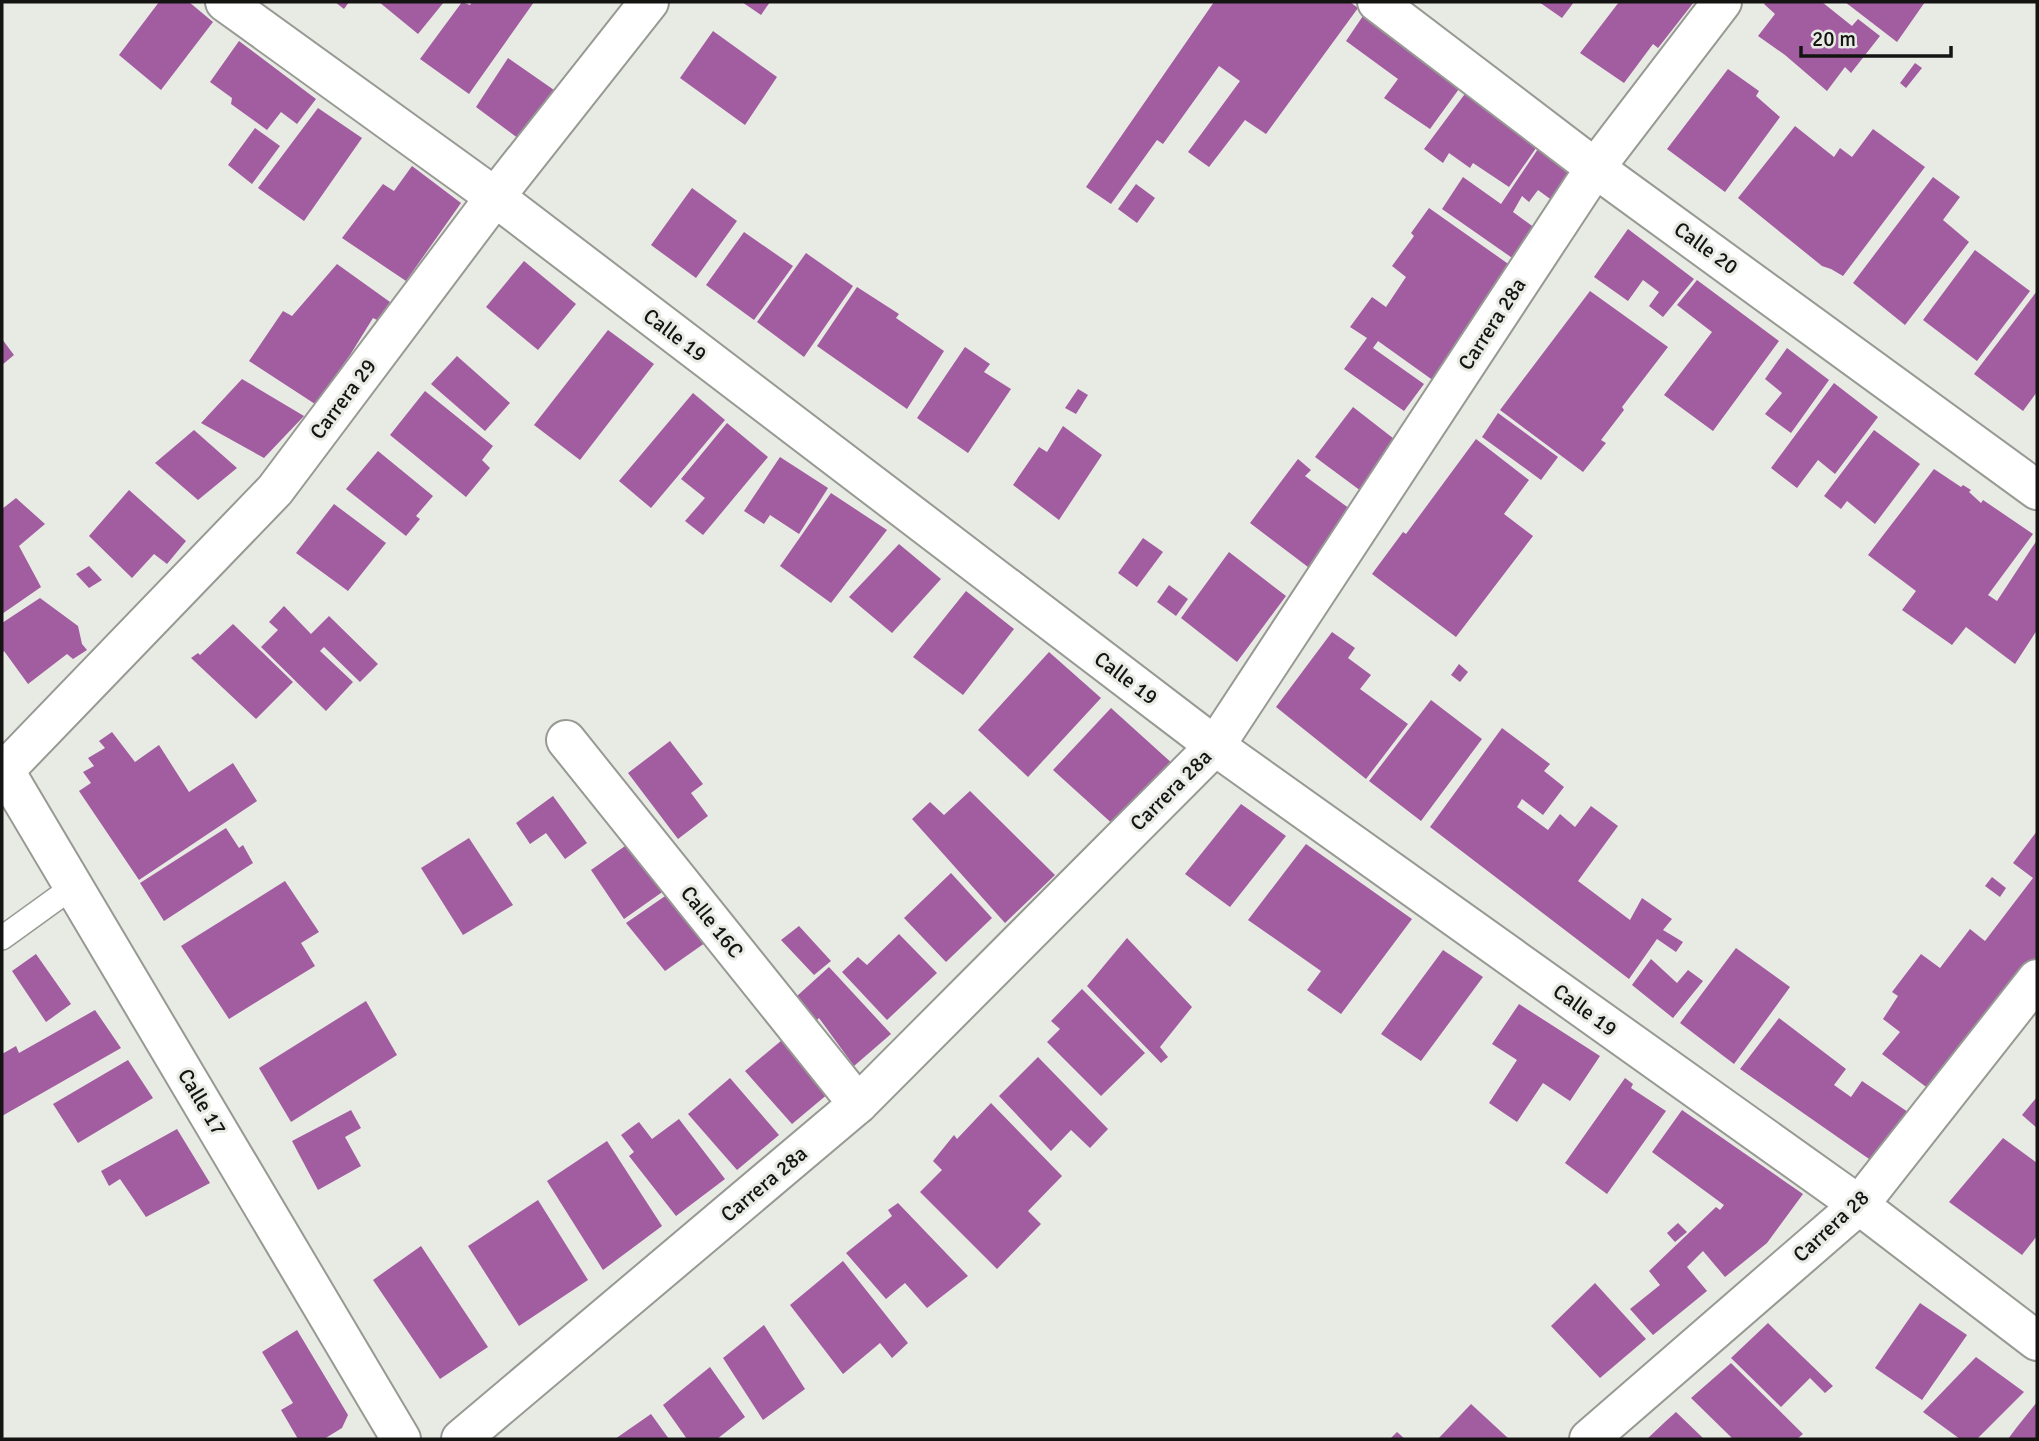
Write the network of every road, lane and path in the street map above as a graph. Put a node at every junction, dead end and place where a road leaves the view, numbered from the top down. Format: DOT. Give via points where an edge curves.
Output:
graph roads {
  1 [pos="225,2"];
  2 [pos="649,2"];
  3 [pos="1377,2"];
  4 [pos="1722,2"];
  5 [pos="1595,168"];
  6 [pos="495,197"];
  7 [pos="2037,490"];
  8 [pos="566,740"];
  9 [pos="1215,746"];
  10 [pos="4,768"];
  11 [pos="74,886"];
  12 [pos="2,938"];
  13 [pos="2037,979"];
  14 [pos="858,1104"];
  15 [pos="1859,1205"];
  16 [pos="2037,1341"];
  17 [pos="401,1439"];
  18 [pos="461,1439"];
  19 [pos="1590,1439"];
  1 -- 6 [label="street, Calle 19"];
  2 -- 6 [label="street, Carrera 29"];
  3 -- 5 [label="street, Calle 20"];
  4 -- 5 [label="street, Carrera 28a"];
  5 -- 7 [label="street, Calle 20"];
  5 -- 9 [label="street, Carrera 28a"];
  6 -- 9 [label="street, Calle 19"];
  6 -- 10 [label="street, Carrera 29" via="275,490"];
  8 -- 14 [label="street, Calle 16C"];
  9 -- 14 [label="street, Carrera 28a"];
  9 -- 15 [label="street, Calle 19"];
  10 -- 11 [label="street, Calle 17"];
  11 -- 12 [label="lane"];
  11 -- 17 [label="street, Calle 17"];
  13 -- 15 [label="street, Carrera 28"];
  14 -- 18 [label="street, Carrera 28a"];
  15 -- 16 [label="street, Calle 19"];
  15 -- 19 [label="street, Carrera 28"];
}
